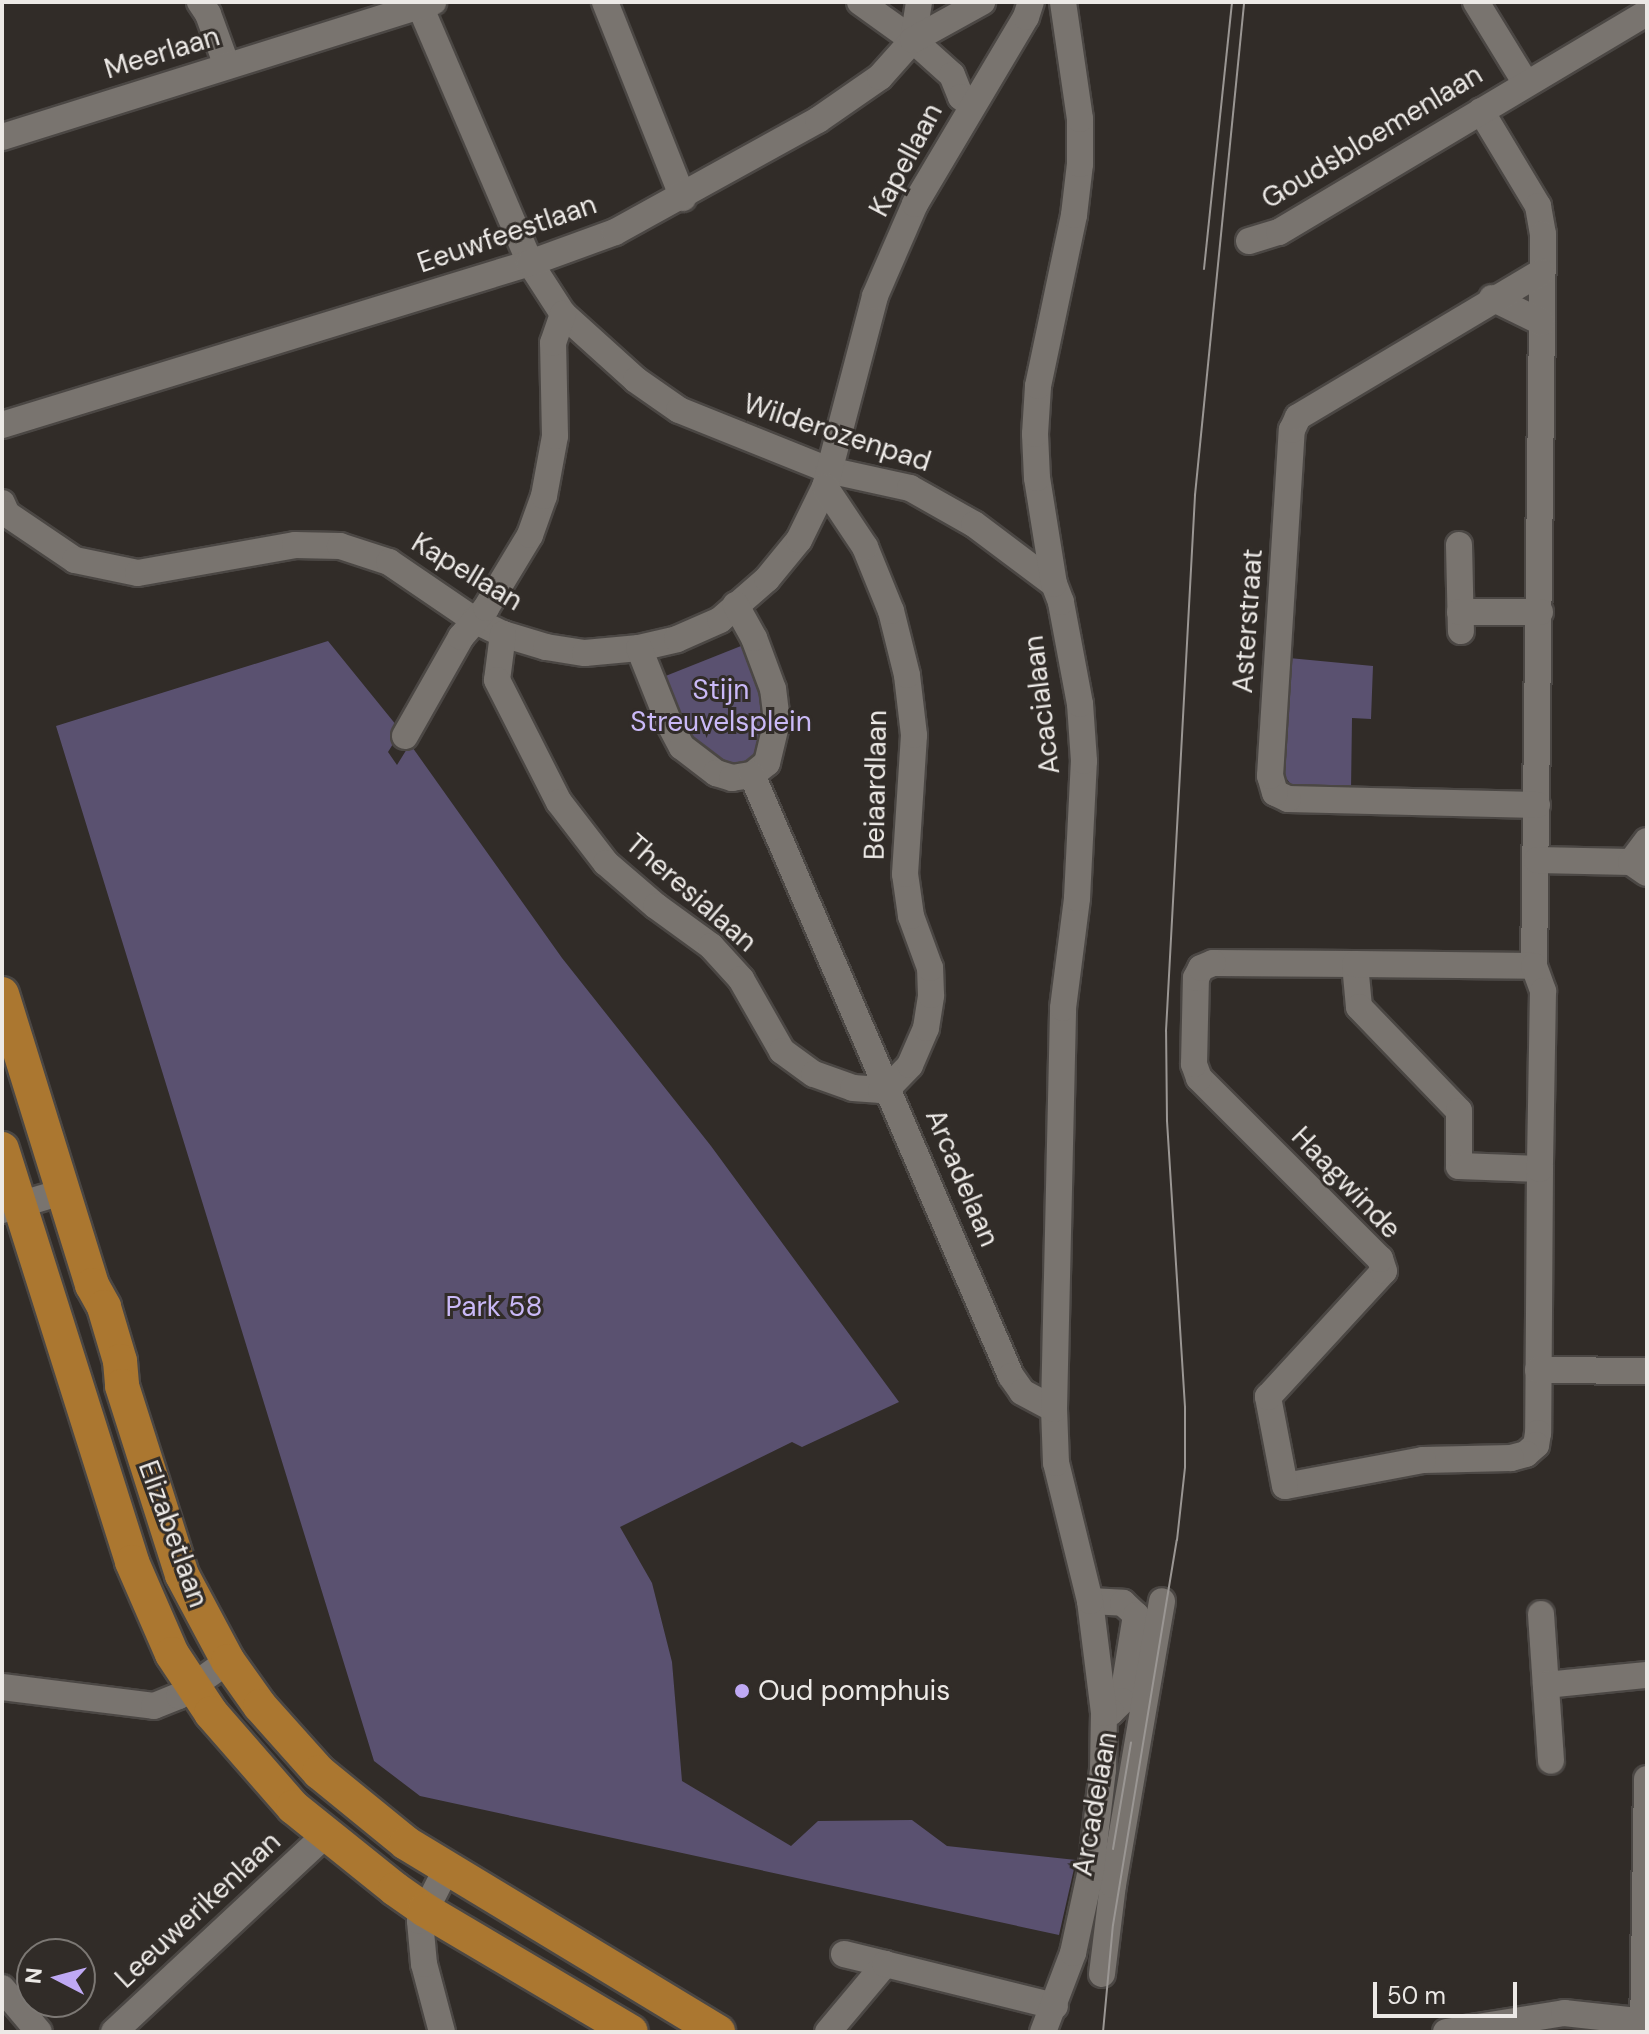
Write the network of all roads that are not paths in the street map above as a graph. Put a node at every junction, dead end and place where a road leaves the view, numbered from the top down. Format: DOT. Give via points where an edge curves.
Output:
graph roads {
  1 [pos="200,2"];
  2 [pos="605,2"];
  3 [pos="860,2"];
  4 [pos="919,2"];
  5 [pos="982,2"];
  6 [pos="1031,2"];
  7 [pos="1063,2"];
  8 [pos="1476,2"];
  9 [pos="427,4"];
  10 [pos="1647,13"];
  11 [pos="913,40"];
  12 [pos="227,66"];
  13 [pos="1525,82"];
  14 [pos="971,105"];
  15 [pos="1481,111"];
  16 [pos="2,137"];
  17 [pos="683,198"];
  18 [pos="1249,241"];
  19 [pos="530,263"];
  20 [pos="1541,272"];
  21 [pos="1492,298"];
  22 [pos="563,314"];
  23 [pos="1541,322"];
  24 [pos="2,425"];
  25 [pos="826,478"];
  26 [pos="2,503"];
  27 [pos="1459,545"];
  28 [pos="1054,584"];
  29 [pos="736,605"];
  30 [pos="1540,612"];
  31 [pos="474,620"];
  32 [pos="503,634"];
  33 [pos="639,648"];
  34 [pos="405,736"];
  35 [pos="752,775"];
  36 [pos="1537,805"];
  37 [pos="1642,859"];
  38 [pos="1537,860"];
  39 [pos="1355,964"];
  40 [pos="1534,966"];
  41 [pos="2,994"];
  42 [pos="889,1087"];
  43 [pos="2,1149"];
  44 [pos="1540,1169"];
  45 [pos="62,1192"];
  46 [pos="8,1208"];
  47 [pos="1538,1370"];
  48 [pos="1647,1371"];
  49 [pos="1054,1409"];
  50 [pos="1090,1601"];
  51 [pos="1162,1601"];
  52 [pos="1541,1614"];
  53 [pos="228,1661"];
  54 [pos="1647,1675"];
  55 [pos="1546,1685"];
  56 [pos="194,1686"];
  57 [pos="2,1687"];
  58 [pos="1104,1713"];
  59 [pos="1551,1761"];
  60 [pos="1647,1779"];
  61 [pos="1646,1826"];
  62 [pos="325,1835"];
  63 [pos="446,1870"];
  64 [pos="425,1910"];
  65 [pos="1080,1922"];
  66 [pos="1110,1924"];
  67 [pos="844,1954"];
  68 [pos="885,1964"];
  69 [pos="1102,1974"];
  70 [pos="2,1988"];
  71 [pos="1055,2006"];
  72 [pos="1645,2025"];
  73 [pos="39,2032"];
  74 [pos="114,2032"];
  75 [pos="442,2032"];
  76 [pos="631,2032"];
  77 [pos="718,2032"];
  78 [pos="828,2032"];
  79 [pos="1043,2032"];
  80 [pos="1446,2032"];
  1 -- 12 [label="street"];
  2 -- 17 [label="street"];
  3 -- 11 [label="street, Kapellaan"];
  4 -- 11 [label="street"];
  5 -- 11 [label="street, Eeuwfeestlaan"];
  6 -- 14 [label="street, Kapellaan"];
  7 -- 28 [label="street, Acacialaan" via="1080,119 1080,164 1038,386 1035,434"];
  8 -- 13 [label="street, Goudsbloemenlaan"];
  9 -- 12 [label="street, Meerlaan"];
  9 -- 19 [label="street, Wilderozenpad"];
  10 -- 13 [label="street, Goudsbloemenlaan"];
  11 -- 14 [label="street, Kapellaan" via="952,75 961,97"];
  11 -- 17 [label="street, Eeuwfeestlaan" via="880,77 818,120"];
  12 -- 16 [label="street, Meerlaan"];
  13 -- 15 [label="street, Goudsbloemenlaan"];
  14 -- 25 [label="street, Kapellaan" via="915,204 875,296"];
  15 -- 18 [label="street, Goudsbloemenlaan" via="1279,232"];
  15 -- 20 [label="street" via="1538,206"];
  17 -- 19 [label="street, Eeuwfeestlaan" via="615,232"];
  19 -- 22 [label="street, Wilderozenpad"];
  19 -- 24 [label="street, Eeuwfeestlaan"];
  20 -- 21 [label="street, Asterstraat"];
  20 -- 23 [label="street"];
  21 -- 23 [label="street"];
  21 -- 36 [label="street, Asterstraat" via="1298,417 1292,430 1270,776 1275,793 1288,799"];
  22 -- 25 [label="street, Wilderozenpad" via="636,380 679,410"];
  22 -- 31 [label="street" via="553,343 557,409 544,496 518,556"];
  23 -- 30 [label="street"];
  25 -- 28 [label="street, Wilderozenpad" via="910,488 974,524"];
  25 -- 29 [label="street, Kapellaan" via="799,540 767,579"];
  25 -- 42 [label="street, Beiaardlaan" via="865,547 891,611 907,675 914,735 905,874 911,916 930,968 931,995 926,1028 910,1065"];
  26 -- 31 [label="street, Kapellaan" via="7,514 75,560 138,573 295,545 340,546 389,562"];
  27 -- 30 [label="street" via="1460,621"];
  28 -- 49 [label="street, Acacialaan" via="1080,704 1084,761 1083,835 1063,1008"];
  29 -- 33 [label="street, Kapellaan" via="720,620"];
  29 -- 35 [label="street" via="773,689 777,721 767,763"];
  30 -- 36 [label="street"];
  31 -- 32 [label="street, Kapellaan"];
  31 -- 34 [label="street"];
  32 -- 33 [label="street, Kapellaan" via="585,653"];
  32 -- 42 [label="street, Theresialaan" via="497,680 559,802 606,863 711,946 741,979 782,1051 814,1074 853,1088"];
  33 -- 35 [label="street" via="682,747 716,773 732,778"];
  35 -- 42 [label="street, Arcadelaan"];
  36 -- 38 [label="street"];
  37 -- 38 [label="street"];
  38 -- 40 [label="street, Haagwinde"];
  39 -- 40 [label="street, Haagwinde"];
  39 -- 44 [label="street" via="1359,1007 1459,1111 1459,1166"];
  39 -- 47 [label="street, Haagwinde" via="1213,963 1201,968 1196,978 1194,1064 1199,1078 1380,1259 1384,1271 1268,1397 1285,1486 1423,1460 1526,1454 1536,1445 1538,1433"];
  40 -- 44 [label="street, Haagwinde" via="1543,991"];
  41 -- 45 [label="main road, Elizabetlaan"];
  42 -- 49 [label="street, Arcadelaan" via="1011,1376 1022,1392"];
  43 -- 46 [label="main road, Elizabetlaan"];
  44 -- 47 [label="street, Haagwinde"];
  45 -- 46 [label="street"];
  45 -- 53 [label="main road, Elizabetlaan" via="104,1307 122,1386 182,1575"];
  46 -- 56 [label="main road, Elizabetlaan" via="132,1562 172,1654"];
  47 -- 48 [label="street"];
  49 -- 50 [label="street, Arcadelaan" via="1056,1463"];
  50 -- 58 [label="street, Arcadelaan"];
  50 -- 58 [label="street, Arcadelaan" via="1123,1603 1136,1615 1122,1701"];
  51 -- 66 [label="street, Arcadelaan"];
  52 -- 55 [label="street"];
  53 -- 56 [label="street"];
  53 -- 63 [label="main road, Elizabetlaan" via="319,1772"];
  54 -- 55 [label="street"];
  55 -- 59 [label="street"];
  56 -- 57 [label="street" via="154,1706"];
  56 -- 62 [label="main road, Elizabetlaan" via="270,1784"];
  58 -- 65 [label="street, Arcadelaan" via="1099,1812"];
  60 -- 61 [label="street"];
  61 -- 72 [label="street"];
  62 -- 64 [label="main road, Elizabetlaan"];
  62 -- 74 [label="street, Leeuwerikenlaan"];
  63 -- 64 [label="street"];
  63 -- 77 [label="main road, Elizabetlaan"];
  64 -- 75 [label="street" via="420,1921 424,1964"];
  64 -- 76 [label="main road, Elizabetlaan"];
  65 -- 66 [label="street"];
  65 -- 71 [label="street, Arcadelaan"];
  66 -- 69 [label="street, Arcadelaan"];
  67 -- 68 [label="street"];
  68 -- 71 [label="street"];
  68 -- 78 [label="street"];
  70 -- 73 [label="street"];
  71 -- 79 [label="street, Arcadelaan"];
  72 -- 80 [label="street" via="1564,2013"];
}
